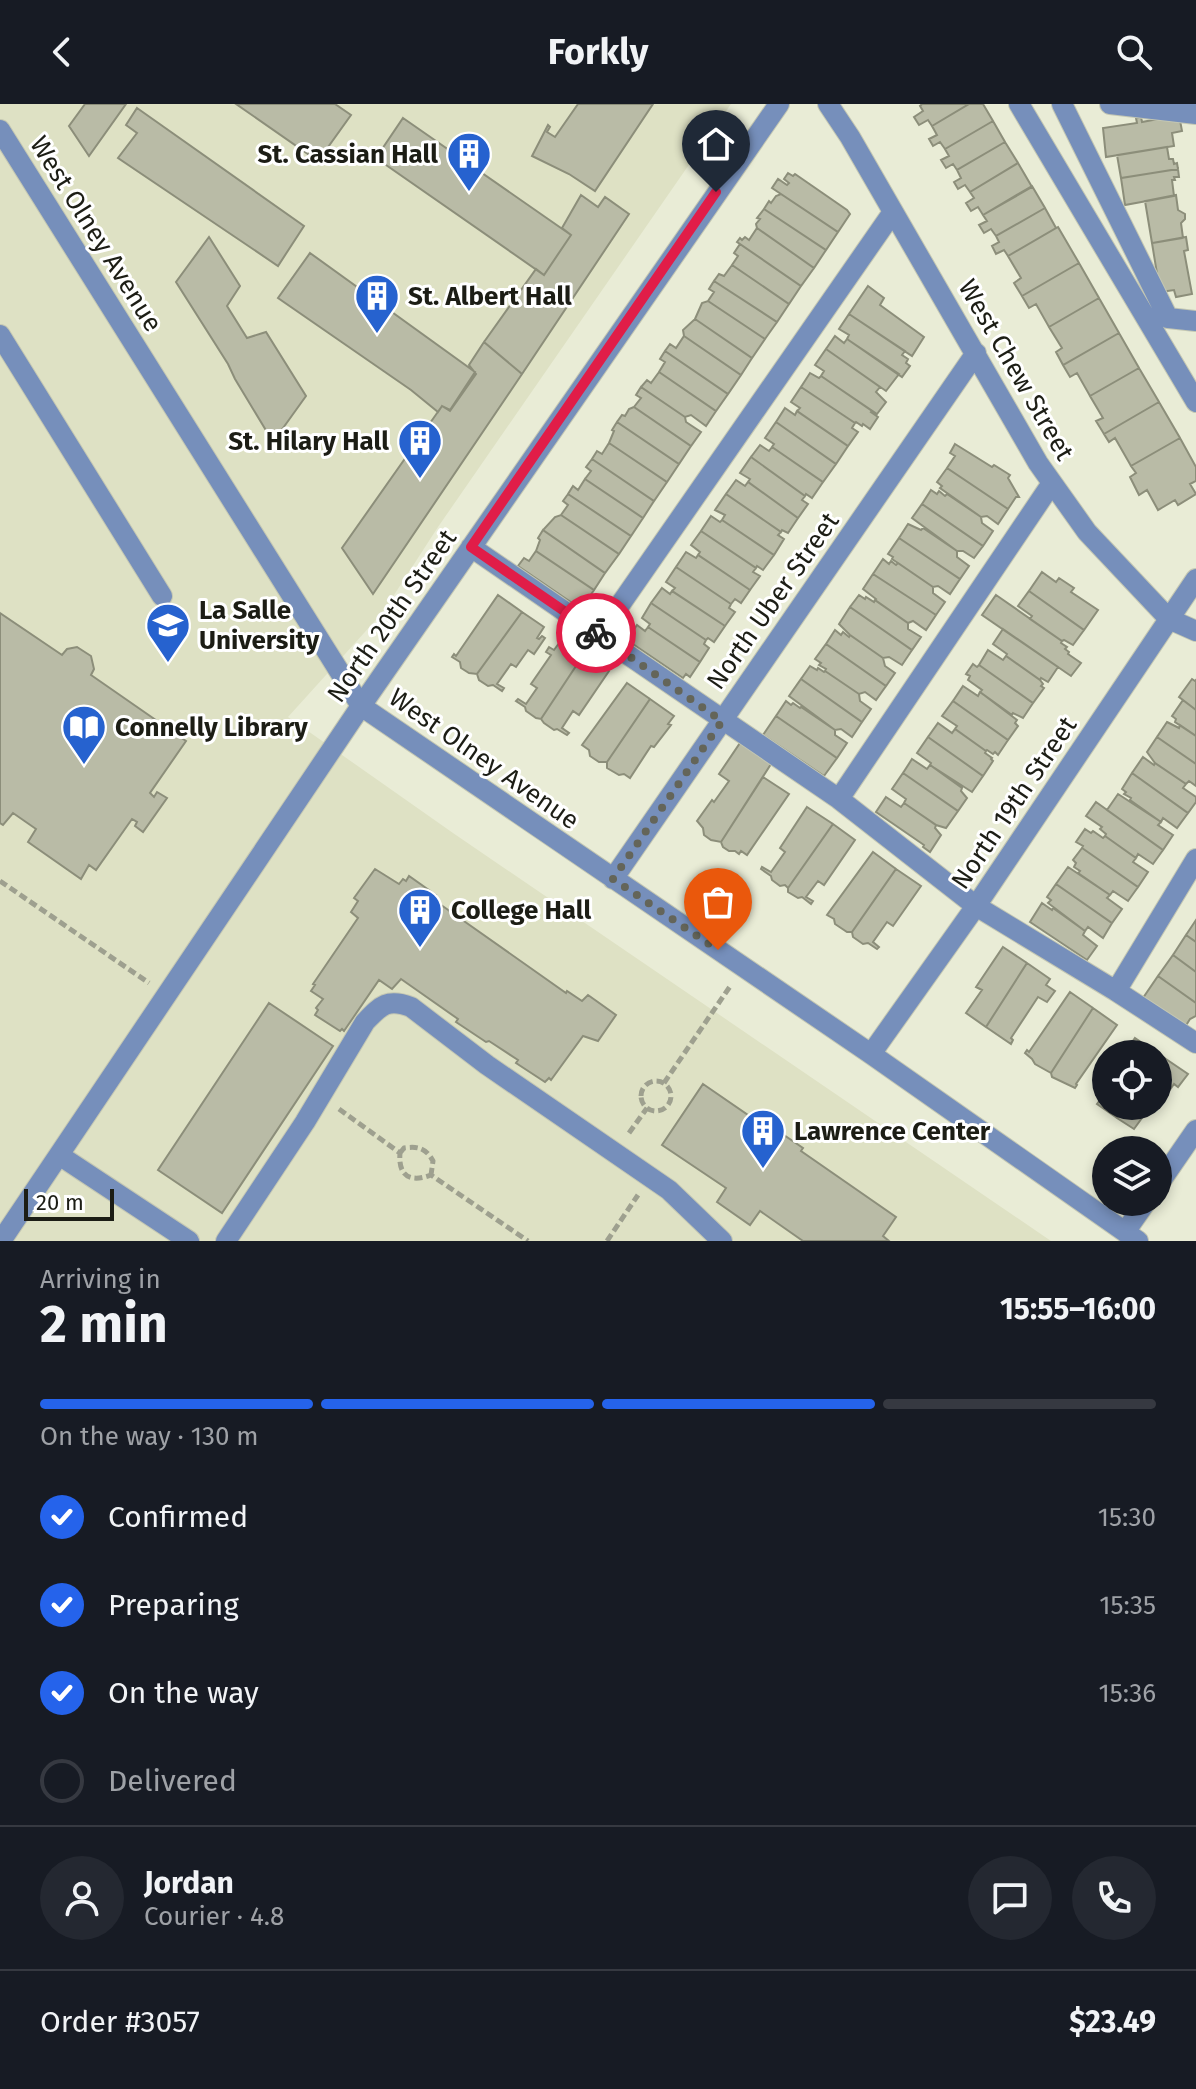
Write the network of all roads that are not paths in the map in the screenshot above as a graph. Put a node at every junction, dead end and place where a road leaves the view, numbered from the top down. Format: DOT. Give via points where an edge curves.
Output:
graph roads {
  1 [pos="779,104"];
  2 [pos="828,104"];
  3 [pos="1019,104"];
  4 [pos="1062,104"];
  5 [pos="1110,104"];
  6 [pos="1196,114"];
  7 [pos="0,130"];
  8 [pos="8,160"];
  9 [pos="893,212"];
  10 [pos="1196,321"];
  11 [pos="0,335"];
  12 [pos="976,353"];
  13 [pos="1196,402"];
  14 [pos="1052,483"];
  15 [pos="471,547"];
  16 [pos="1196,579"];
  17 [pos="162,596"];
  18 [pos="1169,619"];
  19 [pos="1196,631"];
  20 [pos="599,635"];
  21 [pos="361,706"];
  22 [pos="722,721"];
  23 [pos="839,799"];
  24 [pos="1196,859"];
  25 [pos="613,879"];
  26 [pos="976,906"];
  27 [pos="1116,991"];
  28 [pos="1196,1043"];
  29 [pos="871,1054"];
  30 [pos="1196,1130"];
  31 [pos="59,1155"];
  32 [pos="1172,1165"];
  33 [pos="1140,1216"];
  34 [pos="7,1218"];
  35 [pos="1132,1237"];
  36 [pos="1,1241"];
  37 [pos="189,1241"];
  38 [pos="226,1241"];
  39 [pos="722,1241"];
  1 -- 15 [label="street, North 20th Street"];
  2 -- 9 [label="street, West Chew Street"];
  3 -- 13 [label="street"];
  4 -- 10 [label="street" via="1168,318"];
  5 -- 6 [label="street"];
  7 -- 8 [label="street, West Olney Avenue"];
  8 -- 21 [label="street, West Olney Avenue"];
  9 -- 12 [label="street, West Chew Street"];
  9 -- 20 [label="street"];
  11 -- 17 [label="street"];
  12 -- 14 [label="street, West Chew Street"];
  12 -- 22 [label="street, North Uber Street"];
  14 -- 18 [label="street, West Chew Street" via="1087,532"];
  14 -- 23 [label="street"];
  15 -- 20 [label="street"];
  15 -- 21 [label="street, North 20th Street"];
  16 -- 18 [label="street, North 19th Street"];
  18 -- 19 [label="street, West Chew Street"];
  18 -- 26 [label="street, North 19th Street"];
  20 -- 22 [label="street"];
  21 -- 25 [label="street, West Olney Avenue"];
  21 -- 31 [label="street, North 20th Street"];
  22 -- 23 [label="street"];
  22 -- 25 [label="street, North Uber Street"];
  23 -- 26 [label="street"];
  24 -- 27 [label="street"];
  25 -- 29 [label="street, West Olney Avenue"];
  26 -- 27 [label="street"];
  26 -- 29 [label="street, North 19th Street"];
  27 -- 28 [label="street"];
  29 -- 35 [label="street, West Olney Avenue"];
  30 -- 32 [label="street"];
  31 -- 34 [label="street, North 20th Street"];
  31 -- 37 [label="street"];
  33 -- 35 [label="street"];
  34 -- 36 [label="street, North 20th Street"];
  38 -- 39 [label="street" via="365,1022 378,1009 398,1002 669,1190"];
}
